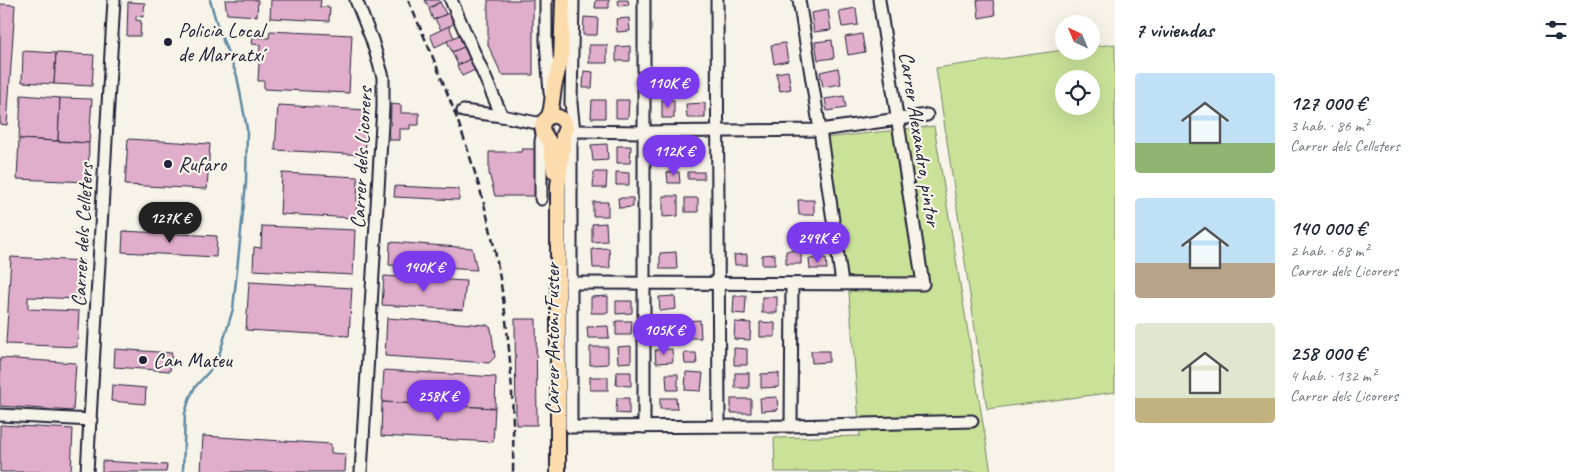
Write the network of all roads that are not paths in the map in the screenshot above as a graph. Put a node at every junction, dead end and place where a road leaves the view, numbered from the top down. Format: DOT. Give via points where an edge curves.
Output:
graph roads {
  1 [pos="114,0"];
  2 [pos="356,0"];
  3 [pos="451,0"];
  4 [pos="546,0"];
  5 [pos="563,0"];
  6 [pos="573,0"];
  7 [pos="644,0"];
  8 [pos="716,0"];
  9 [pos="798,0"];
  10 [pos="879,0"];
  11 [pos="463,111"];
  12 [pos="927,115"];
  13 [pos="502,116"];
  14 [pos="898,119"];
  15 [pos="549,122"];
  16 [pos="820,130"];
  17 [pos="644,132"];
  18 [pos="718,132"];
  19 [pos="568,133"];
  20 [pos="558,186"];
  21 [pos="541,199"];
  22 [pos="717,282"];
  23 [pos="571,283"];
  24 [pos="643,283"];
  25 [pos="842,283"];
  26 [pos="792,285"];
  27 [pos="0,415"];
  28 [pos="90,420"];
  29 [pos="972,420"];
  30 [pos="719,426"];
  31 [pos="791,426"];
  32 [pos="644,427"];
  33 [pos="87,472"];
  34 [pos="361,472"];
  35 [pos="558,472"];
  1 -- 28 [label="street, Carrer dels Celleters"];
  2 -- 34 [label="street, Carrer dels Licorers" via="383,77"];
  3 -- 13 [label="street"];
  4 -- 15 [label="street"];
  5 -- 15 [label="main road" via="562,54"];
  6 -- 19 [label="street, Carrer Antoni Fuster"];
  7 -- 17 [label="street"];
  8 -- 18 [label="street"];
  9 -- 16 [label="street"];
  10 -- 14 [label="street, Carrer Alexandro, pintor"];
  11 -- 13 [label="street"];
  12 -- 14 [label="street"];
  13 -- 15 [label="street"];
  14 -- 16 [label="street"];
  14 -- 25 [label="street, Carrer Alexandro, pintor" via="923,284"];
  15 -- 19 [label="main road" via="564,122"];
  15 -- 20 [label="main road"];
  15 -- 21 [label="street" via="541,140"];
  16 -- 18 [label="street"];
  16 -- 25 [label="street"];
  17 -- 18 [label="street"];
  17 -- 19 [label="street"];
  17 -- 24 [label="street"];
  18 -- 22 [label="street"];
  19 -- 20 [label="main road"];
  19 -- 23 [label="street, Carrer Antoni Fuster" via="571,142"];
  20 -- 35 [label="main road"];
  22 -- 24 [label="street"];
  22 -- 26 [label="street"];
  22 -- 30 [label="street"];
  23 -- 24 [label="street"];
  23 -- 32 [label="street, Carrer Antoni Fuster" via="571,427"];
  24 -- 32 [label="street"];
  25 -- 26 [label="street"];
  26 -- 31 [label="street"];
  27 -- 28 [label="street"];
  28 -- 33 [label="street, Carrer dels Celleters"];
  29 -- 31 [label="street, Carrer Antoni Fuster"];
  30 -- 31 [label="street, Carrer Antoni Fuster"];
  30 -- 32 [label="street, Carrer Antoni Fuster"];
}
